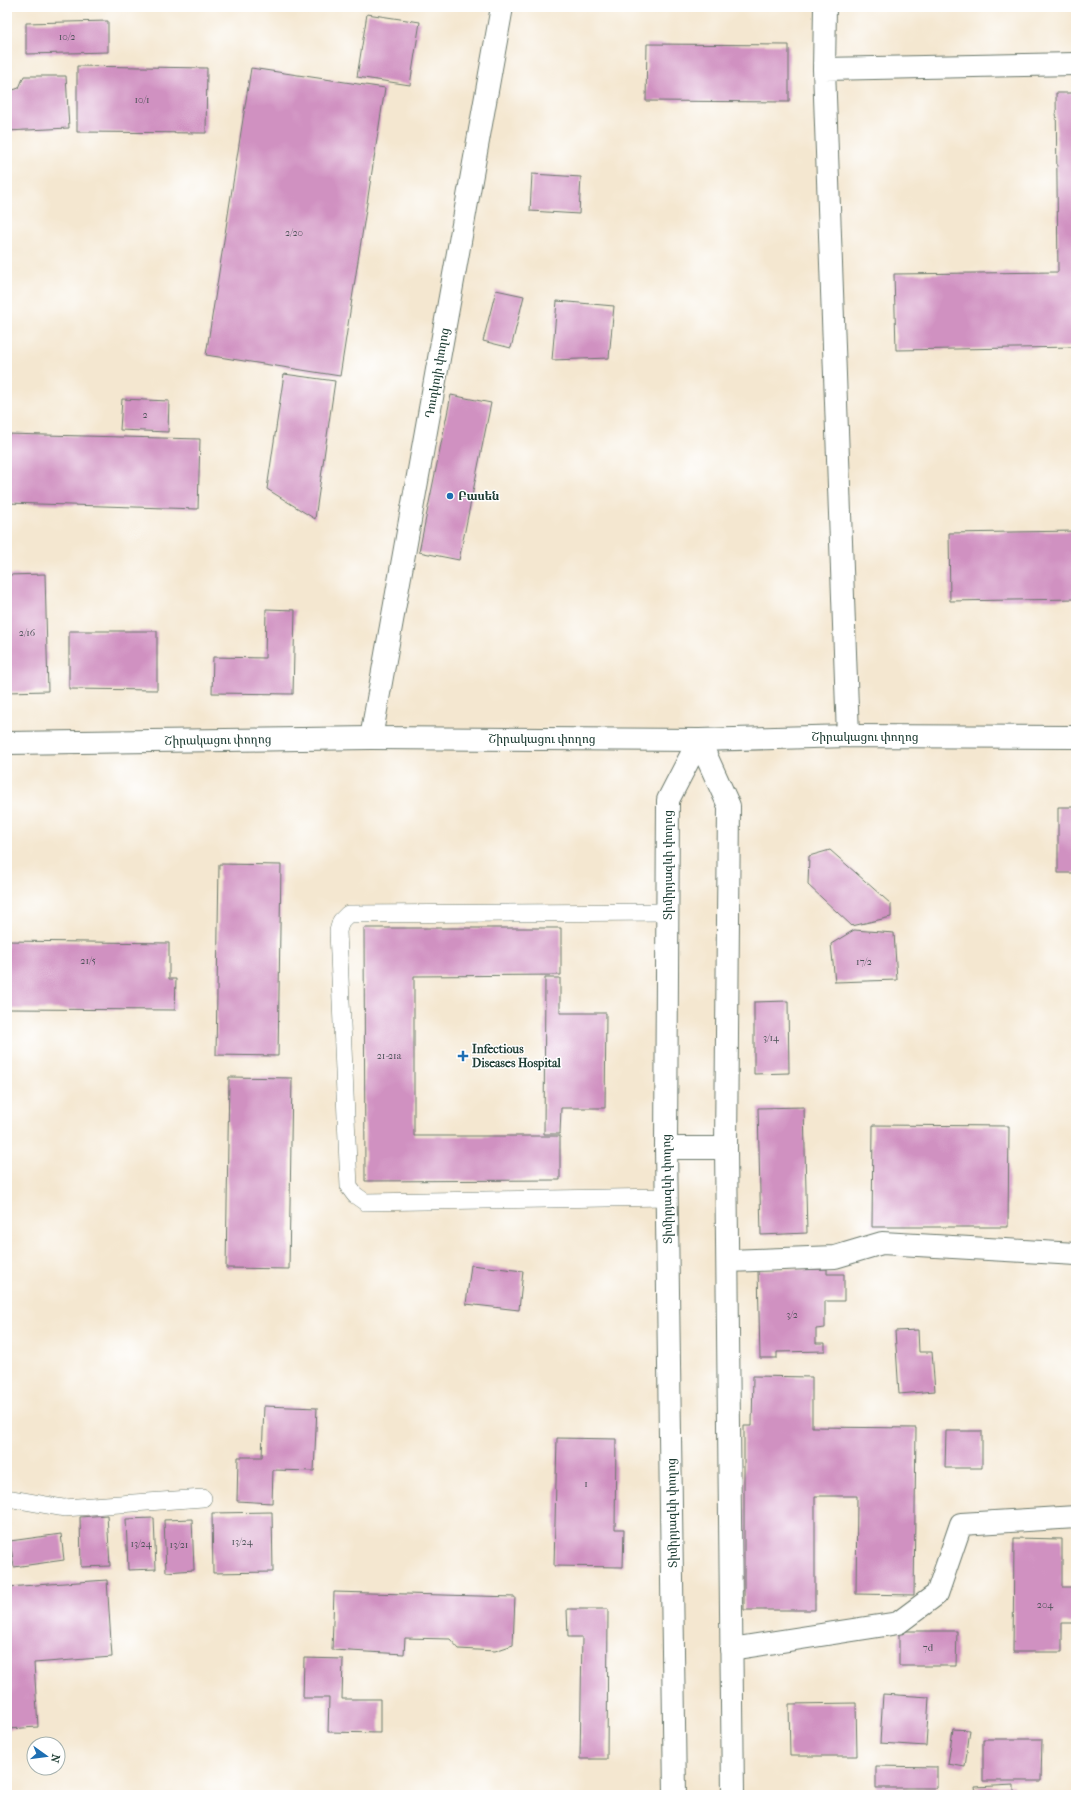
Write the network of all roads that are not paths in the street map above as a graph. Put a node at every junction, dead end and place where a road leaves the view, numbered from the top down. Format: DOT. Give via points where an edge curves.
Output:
graph roads {
  1 [pos="502,7"];
  2 [pos="825,7"];
  3 [pos="1076,64"];
  4 [pos="824,69"];
  5 [pos="848,736"];
  6 [pos="1076,737"];
  7 [pos="371,738"];
  8 [pos="699,740"];
  9 [pos="7,743"];
  10 [pos="668,912"];
  11 [pos="666,1148"];
  12 [pos="726,1148"];
  13 [pos="667,1197"];
  14 [pos="1076,1254"];
  15 [pos="728,1262"];
  16 [pos="7,1498"];
  17 [pos="203,1498"];
  18 [pos="1076,1517"];
  19 [pos="731,1649"];
  20 [pos="675,1795"];
  21 [pos="733,1795"];
  1 -- 7 [label="street, Դուդկոյի փողոց"];
  2 -- 4 [label="street"];
  3 -- 4 [label="street"];
  4 -- 5 [label="street"];
  5 -- 6 [label="street, Շիրակացու փողոց"];
  5 -- 8 [label="street, Շիրակացու փողոց"];
  7 -- 8 [label="street, Շիրակացու փողոց"];
  7 -- 9 [label="street, Շիրակացու փողոց"];
  8 -- 10 [label="street, Տիմիրյազևի փողոց" via="668,800"];
  8 -- 12 [label="street" via="729,806"];
  10 -- 11 [label="street, Տիմիրյազևի փողոց"];
  10 -- 13 [label="lane" via="348,914 341,921 338,931 348,1187 355,1195 365,1202"];
  11 -- 12 [label="street"];
  11 -- 13 [label="street, Տիմիրյազևի փողոց"];
  12 -- 15 [label="street"];
  13 -- 20 [label="street, Տիմիրյազևի փողոց"];
  14 -- 15 [label="street" via="882,1243 835,1257"];
  15 -- 19 [label="street"];
  16 -- 17 [label="lane" via="64,1508"];
  18 -- 19 [label="street" via="961,1524 937,1594 898,1623"];
  19 -- 21 [label="street"];
}
